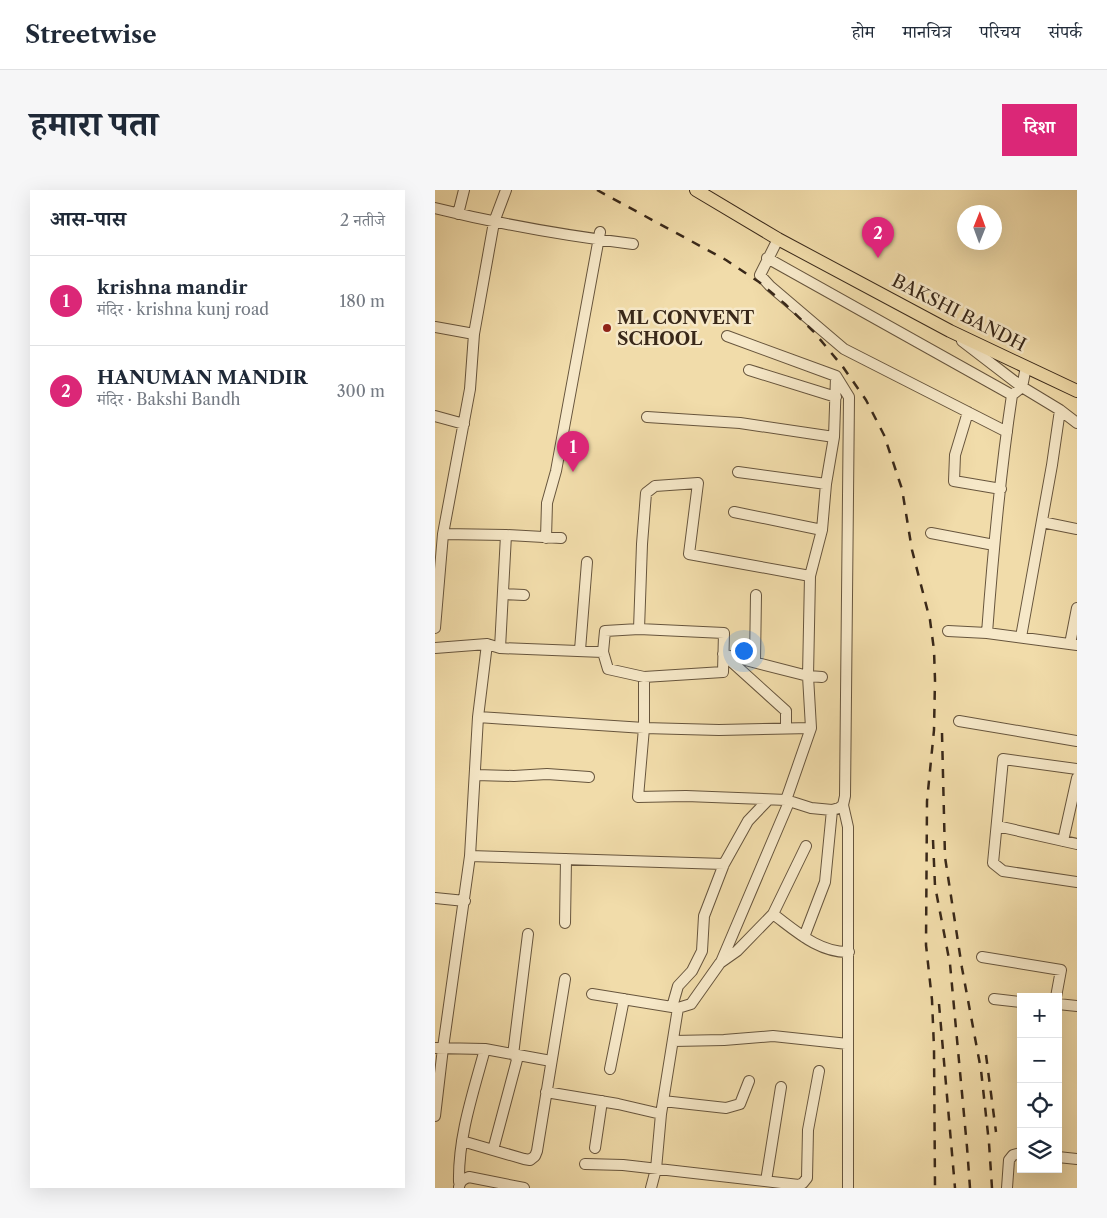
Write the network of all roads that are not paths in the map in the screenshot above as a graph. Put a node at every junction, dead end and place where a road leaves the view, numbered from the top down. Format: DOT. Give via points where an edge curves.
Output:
graph roads {
  1 [pos="464,190"];
  2 [pos="506,190"];
  3 [pos="696,190"];
  4 [pos="435,208"];
  5 [pos="458,214"];
  6 [pos="494,222"];
  7 [pos="599,236"];
  8 [pos="778,238"];
  9 [pos="633,244"];
  10 [pos="767,258"];
  11 [pos="435,327"];
  12 [pos="950,331"];
  13 [pos="474,334"];
  14 [pos="727,336"];
  15 [pos="1026,367"];
  16 [pos="749,370"];
  17 [pos="836,376"];
  18 [pos="1022,387"];
  19 [pos="1077,391"];
  20 [pos="1012,395"];
  21 [pos="836,397"];
  22 [pos="1060,410"];
  23 [pos="968,412"];
  24 [pos="435,416"];
  25 [pos="647,417"];
  26 [pos="1077,423"];
  27 [pos="464,424"];
  28 [pos="1007,432"];
  29 [pos="834,437"];
  30 [pos="738,472"];
  31 [pos="826,484"];
  32 [pos="1001,490"];
  33 [pos="734,512"];
  34 [pos="1042,522"];
  35 [pos="1077,529"];
  36 [pos="822,530"];
  37 [pos="931,532"];
  38 [pos="443,534"];
  39 [pos="506,535"];
  40 [pos="546,538"];
  41 [pos="561,538"];
  42 [pos="994,545"];
  43 [pos="587,562"];
  44 [pos="811,576"];
  45 [pos="503,594"];
  46 [pos="524,594"];
  47 [pos="756,595"];
  48 [pos="1077,610"];
  49 [pos="435,628"];
  50 [pos="639,629"];
  51 [pos="948,631"];
  52 [pos="987,633"];
  53 [pos="1021,638"];
  54 [pos="487,644"];
  55 [pos="1073,644"];
  56 [pos="435,648"];
  57 [pos="500,648"];
  58 [pos="580,650"];
  59 [pos="603,652"];
  60 [pos="723,654"];
  61 [pos="755,661"];
  62 [pos="808,676"];
  63 [pos="645,677"];
  64 [pos="822,677"];
  65 [pos="479,716"];
  66 [pos="959,721"];
  67 [pos="644,728"];
  68 [pos="786,728"];
  69 [pos="811,728"];
  70 [pos="1077,741"];
  71 [pos="1077,769"];
  72 [pos="475,775"];
  73 [pos="589,777"];
  74 [pos="1077,778"];
  75 [pos="768,800"];
  76 [pos="788,801"];
  77 [pos="843,805"];
  78 [pos="832,810"];
  79 [pos="997,826"];
  80 [pos="1063,841"];
  81 [pos="1077,844"];
  82 [pos="806,846"];
  83 [pos="470,856"];
  84 [pos="566,859"];
  85 [pos="724,864"];
  86 [pos="1077,882"];
  87 [pos="435,898"];
  88 [pos="465,901"];
  89 [pos="773,914"];
  90 [pos="565,923"];
  91 [pos="528,934"];
  92 [pos="804,937"];
  93 [pos="849,952"];
  94 [pos="982,958"];
  95 [pos="720,963"];
  96 [pos="565,979"];
  97 [pos="1057,993"];
  98 [pos="592,994"];
  99 [pos="623,999"];
  100 [pos="994,999"];
  101 [pos="1017,1002"];
  102 [pos="1062,1004"];
  103 [pos="1077,1006"];
  104 [pos="675,1008"];
  105 [pos="673,1041"];
  106 [pos="849,1044"];
  107 [pos="439,1048"];
  108 [pos="485,1050"];
  109 [pos="515,1055"];
  110 [pos="551,1061"];
  111 [pos="611,1068"];
  112 [pos="819,1071"];
  113 [pos="749,1081"];
  114 [pos="781,1087"];
  115 [pos="546,1092"];
  116 [pos="602,1101"];
  117 [pos="663,1101"];
  118 [pos="661,1114"];
  119 [pos="435,1116"];
  120 [pos="462,1141"];
  121 [pos="595,1148"];
  122 [pos="493,1150"];
  123 [pos="1017,1154"];
  124 [pos="1062,1157"];
  125 [pos="1077,1159"];
  126 [pos="585,1164"];
  127 [pos="656,1169"];
  128 [pos="766,1181"];
  129 [pos="459,1185"];
  130 [pos="524,1188"];
  131 [pos="651,1188"];
  132 [pos="848,1188"];
  133 [pos="1007,1188"];
  1 -- 5 [label="street"];
  2 -- 6 [label="street"];
  3 -- 8 [label="main road, BAKSHI BANDH"];
  4 -- 5 [label="street"];
  5 -- 6 [label="street"];
  6 -- 7 [label="street"];
  6 -- 13 [label="street"];
  7 -- 9 [label="street"];
  7 -- 40 [label="street" via="556,471 547,503"];
  8 -- 10 [label="street"];
  8 -- 12 [label="main road, BAKSHI BANDH"];
  10 -- 20 [label="street"];
  10 -- 23 [label="street" via="760,275 844,349"];
  11 -- 13 [label="street"];
  12 -- 15 [label="main road, BAKSHI BANDH"];
  12 -- 18 [label="street"];
  13 -- 27 [label="street"];
  14 -- 17 [label="street"];
  15 -- 18 [label="street"];
  15 -- 19 [label="main road, BAKSHI BANDH"];
  16 -- 21 [label="street"];
  17 -- 21 [label="street"];
  17 -- 77 [label="street" via="849,397"];
  18 -- 20 [label="street"];
  18 -- 22 [label="street"];
  20 -- 28 [label="street"];
  21 -- 29 [label="street"];
  22 -- 26 [label="street"];
  22 -- 34 [label="street"];
  23 -- 28 [label="street"];
  23 -- 32 [label="street" via="955,455 954,481"];
  24 -- 27 [label="street"];
  25 -- 29 [label="street" via="740,422"];
  27 -- 38 [label="street"];
  28 -- 32 [label="street"];
  29 -- 31 [label="street"];
  30 -- 31 [label="street"];
  31 -- 36 [label="street"];
  32 -- 42 [label="street"];
  33 -- 36 [label="street"];
  34 -- 35 [label="street"];
  34 -- 53 [label="street"];
  36 -- 44 [label="street"];
  37 -- 42 [label="street"];
  38 -- 39 [label="street"];
  38 -- 49 [label="street"];
  39 -- 40 [label="street"];
  39 -- 45 [label="street"];
  40 -- 41 [label="street"];
  42 -- 52 [label="street"];
  43 -- 58 [label="street"];
  44 -- 50 [label="street" via="689,554 698,483 655,486 646,493"];
  44 -- 62 [label="street"];
  45 -- 46 [label="street"];
  45 -- 57 [label="street"];
  47 -- 61 [label="street"];
  48 -- 55 [label="street"];
  50 -- 59 [label="street" via="605,631"];
  50 -- 60 [label="street" via="724,633"];
  51 -- 52 [label="street"];
  52 -- 53 [label="street"];
  53 -- 55 [label="street"];
  54 -- 56 [label="street"];
  54 -- 57 [label="street"];
  54 -- 65 [label="street"];
  57 -- 58 [label="street"];
  58 -- 59 [label="street"];
  59 -- 63 [label="street" via="608,670"];
  60 -- 61 [label="street"];
  60 -- 63 [label="street" via="723,672"];
  60 -- 68 [label="street" via="786,711"];
  61 -- 62 [label="street"];
  62 -- 64 [label="street"];
  62 -- 69 [label="street"];
  63 -- 67 [label="street"];
  65 -- 67 [label="street"];
  65 -- 72 [label="street"];
  66 -- 70 [label="street"];
  67 -- 68 [label="street"];
  67 -- 75 [label="street" via="638,797"];
  68 -- 69 [label="street"];
  69 -- 76 [label="street"];
  71 -- 79 [label="street" via="1003,759"];
  72 -- 73 [label="street"];
  72 -- 83 [label="street"];
  74 -- 80 [label="street"];
  75 -- 76 [label="street"];
  75 -- 85 [label="street" via="748,820"];
  76 -- 78 [label="street"];
  76 -- 95 [label="street"];
  77 -- 78 [label="street"];
  77 -- 93 [label="street" via="848,828"];
  78 -- 92 [label="street" via="825,882"];
  79 -- 80 [label="street"];
  79 -- 86 [label="street" via="993,863 997,867 1003,871"];
  80 -- 81 [label="street"];
  82 -- 89 [label="street"];
  83 -- 84 [label="street"];
  83 -- 88 [label="street"];
  84 -- 85 [label="street"];
  84 -- 90 [label="street"];
  85 -- 104 [label="street" via="704,916 702,951 692,971 678,986"];
  87 -- 88 [label="street"];
  88 -- 107 [label="street"];
  89 -- 92 [label="street"];
  89 -- 95 [label="street" via="737,951"];
  91 -- 109 [label="street"];
  92 -- 93 [label="street" via="821,947"];
  93 -- 106 [label="street"];
  94 -- 97 [label="street" via="1061,970"];
  95 -- 104 [label="street" via="691,1004"];
  96 -- 110 [label="street"];
  98 -- 99 [label="street"];
  99 -- 104 [label="street"];
  99 -- 111 [label="street"];
  100 -- 101 [label="street"];
  102 -- 103 [label="street"];
  104 -- 105 [label="street"];
  105 -- 106 [label="street" via="773,1036"];
  105 -- 117 [label="street"];
  106 -- 132 [label="street"];
  107 -- 108 [label="street"];
  107 -- 119 [label="street"];
  108 -- 109 [label="street"];
  108 -- 120 [label="street"];
  109 -- 110 [label="street"];
  109 -- 122 [label="street"];
  110 -- 115 [label="street"];
  112 -- 128 [label="street" via="808,1130 806,1181 799,1185"];
  113 -- 117 [label="street" via="740,1104 726,1108"];
  114 -- 128 [label="street"];
  115 -- 116 [label="street"];
  115 -- 122 [label="street" via="535,1156 530,1160"];
  116 -- 118 [label="street"];
  116 -- 121 [label="street"];
  117 -- 118 [label="street"];
  118 -- 127 [label="street"];
  120 -- 122 [label="street"];
  120 -- 129 [label="street"];
  123 -- 133 [label="street" via="1009,1160"];
  124 -- 125 [label="street"];
  126 -- 127 [label="street"];
  127 -- 128 [label="street"];
  127 -- 131 [label="street"];
  129 -- 130 [label="street" via="469,1177"];
}
